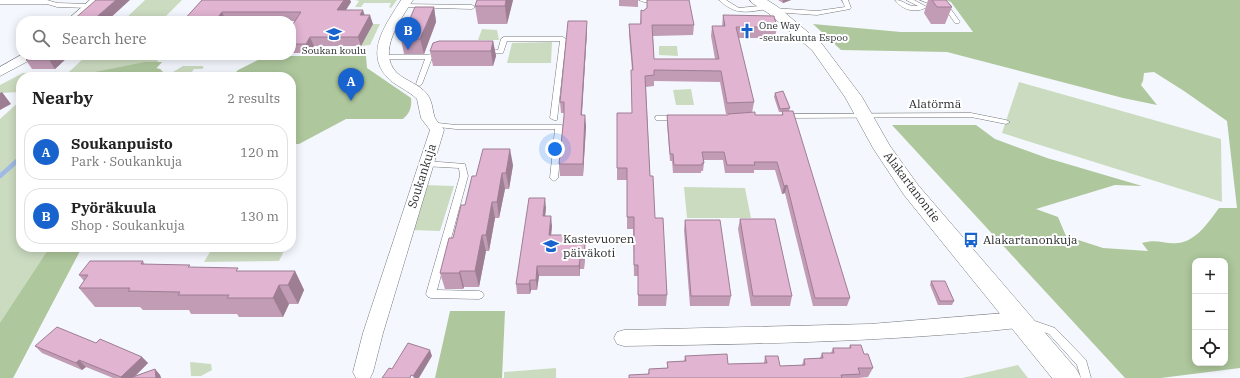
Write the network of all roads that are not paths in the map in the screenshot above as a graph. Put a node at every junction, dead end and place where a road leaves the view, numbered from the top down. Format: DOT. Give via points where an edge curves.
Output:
graph roads {
  1 [pos="722,0"];
  2 [pos="845,0"];
  3 [pos="898,0"];
  4 [pos="909,0"];
  5 [pos="923,0"];
  6 [pos="663,1"];
  7 [pos="0,2"];
  8 [pos="642,2"];
  9 [pos="93,3"];
  10 [pos="405,3"];
  11 [pos="766,5"];
  12 [pos="472,7"];
  13 [pos="78,16"];
  14 [pos="957,22"];
  15 [pos="449,52"];
  16 [pos="478,52"];
  17 [pos="394,55"];
  18 [pos="429,57"];
  19 [pos="21,60"];
  20 [pos="0,72"];
  21 [pos="419,84"];
  22 [pos="864,115"];
  23 [pos="773,116"];
  24 [pos="554,118"];
  25 [pos="659,118"];
  26 [pos="687,118"];
  27 [pos="1006,122"];
  28 [pos="432,124"];
  29 [pos="426,164"];
  30 [pos="554,178"];
  31 [pos="479,295"];
  32 [pos="1018,320"];
  33 [pos="624,338"];
  34 [pos="363,372"];
  35 [pos="1068,378"];
  36 [pos="1086,378"];
  1 -- 11 [label="lane" via="738,10"];
  2 -- 11 [label="lane" via="848,8 826,12"];
  3 -- 4 [label="lane" via="907,8 924,7"];
  5 -- 14 [label="lane" via="948,9"];
  6 -- 8 [label="lane"];
  7 -- 9 [label="lane" via="47,2 57,6"];
  9 -- 13 [label="street"];
  10 -- 12 [label="lane"];
  10 -- 17 [label="street" via="384,43"];
  11 -- 22 [label="street, Alakartanontie" via="817,47"];
  15 -- 18 [label="lane"];
  16 -- 24 [label="lane" via="501,52 504,39 563,39"];
  17 -- 18 [label="lane"];
  17 -- 28 [label="street, Soukankuja" via="383,62 392,75 422,98"];
  18 -- 21 [label="lane"];
  19 -- 20 [label="street"];
  22 -- 23 [label="lane, Alatörmä"];
  22 -- 27 [label="lane, Alatörmä" via="971,115"];
  22 -- 32 [label="street, Alakartanontie" via="882,148 911,190"];
  25 -- 26 [label="lane"];
  28 -- 29 [label="street, Soukankuja" via="437,130"];
  28 -- 30 [label="lane" via="456,127 559,127"];
  29 -- 31 [label="lane" via="462,166 464,176 431,294"];
  29 -- 34 [label="street, Soukankuja"];
  32 -- 33 [label="street" via="840,334"];
  32 -- 35 [label="street, Alakartanontie"];
  32 -- 36 [label="lane" via="1052,331 1082,363"];
}
